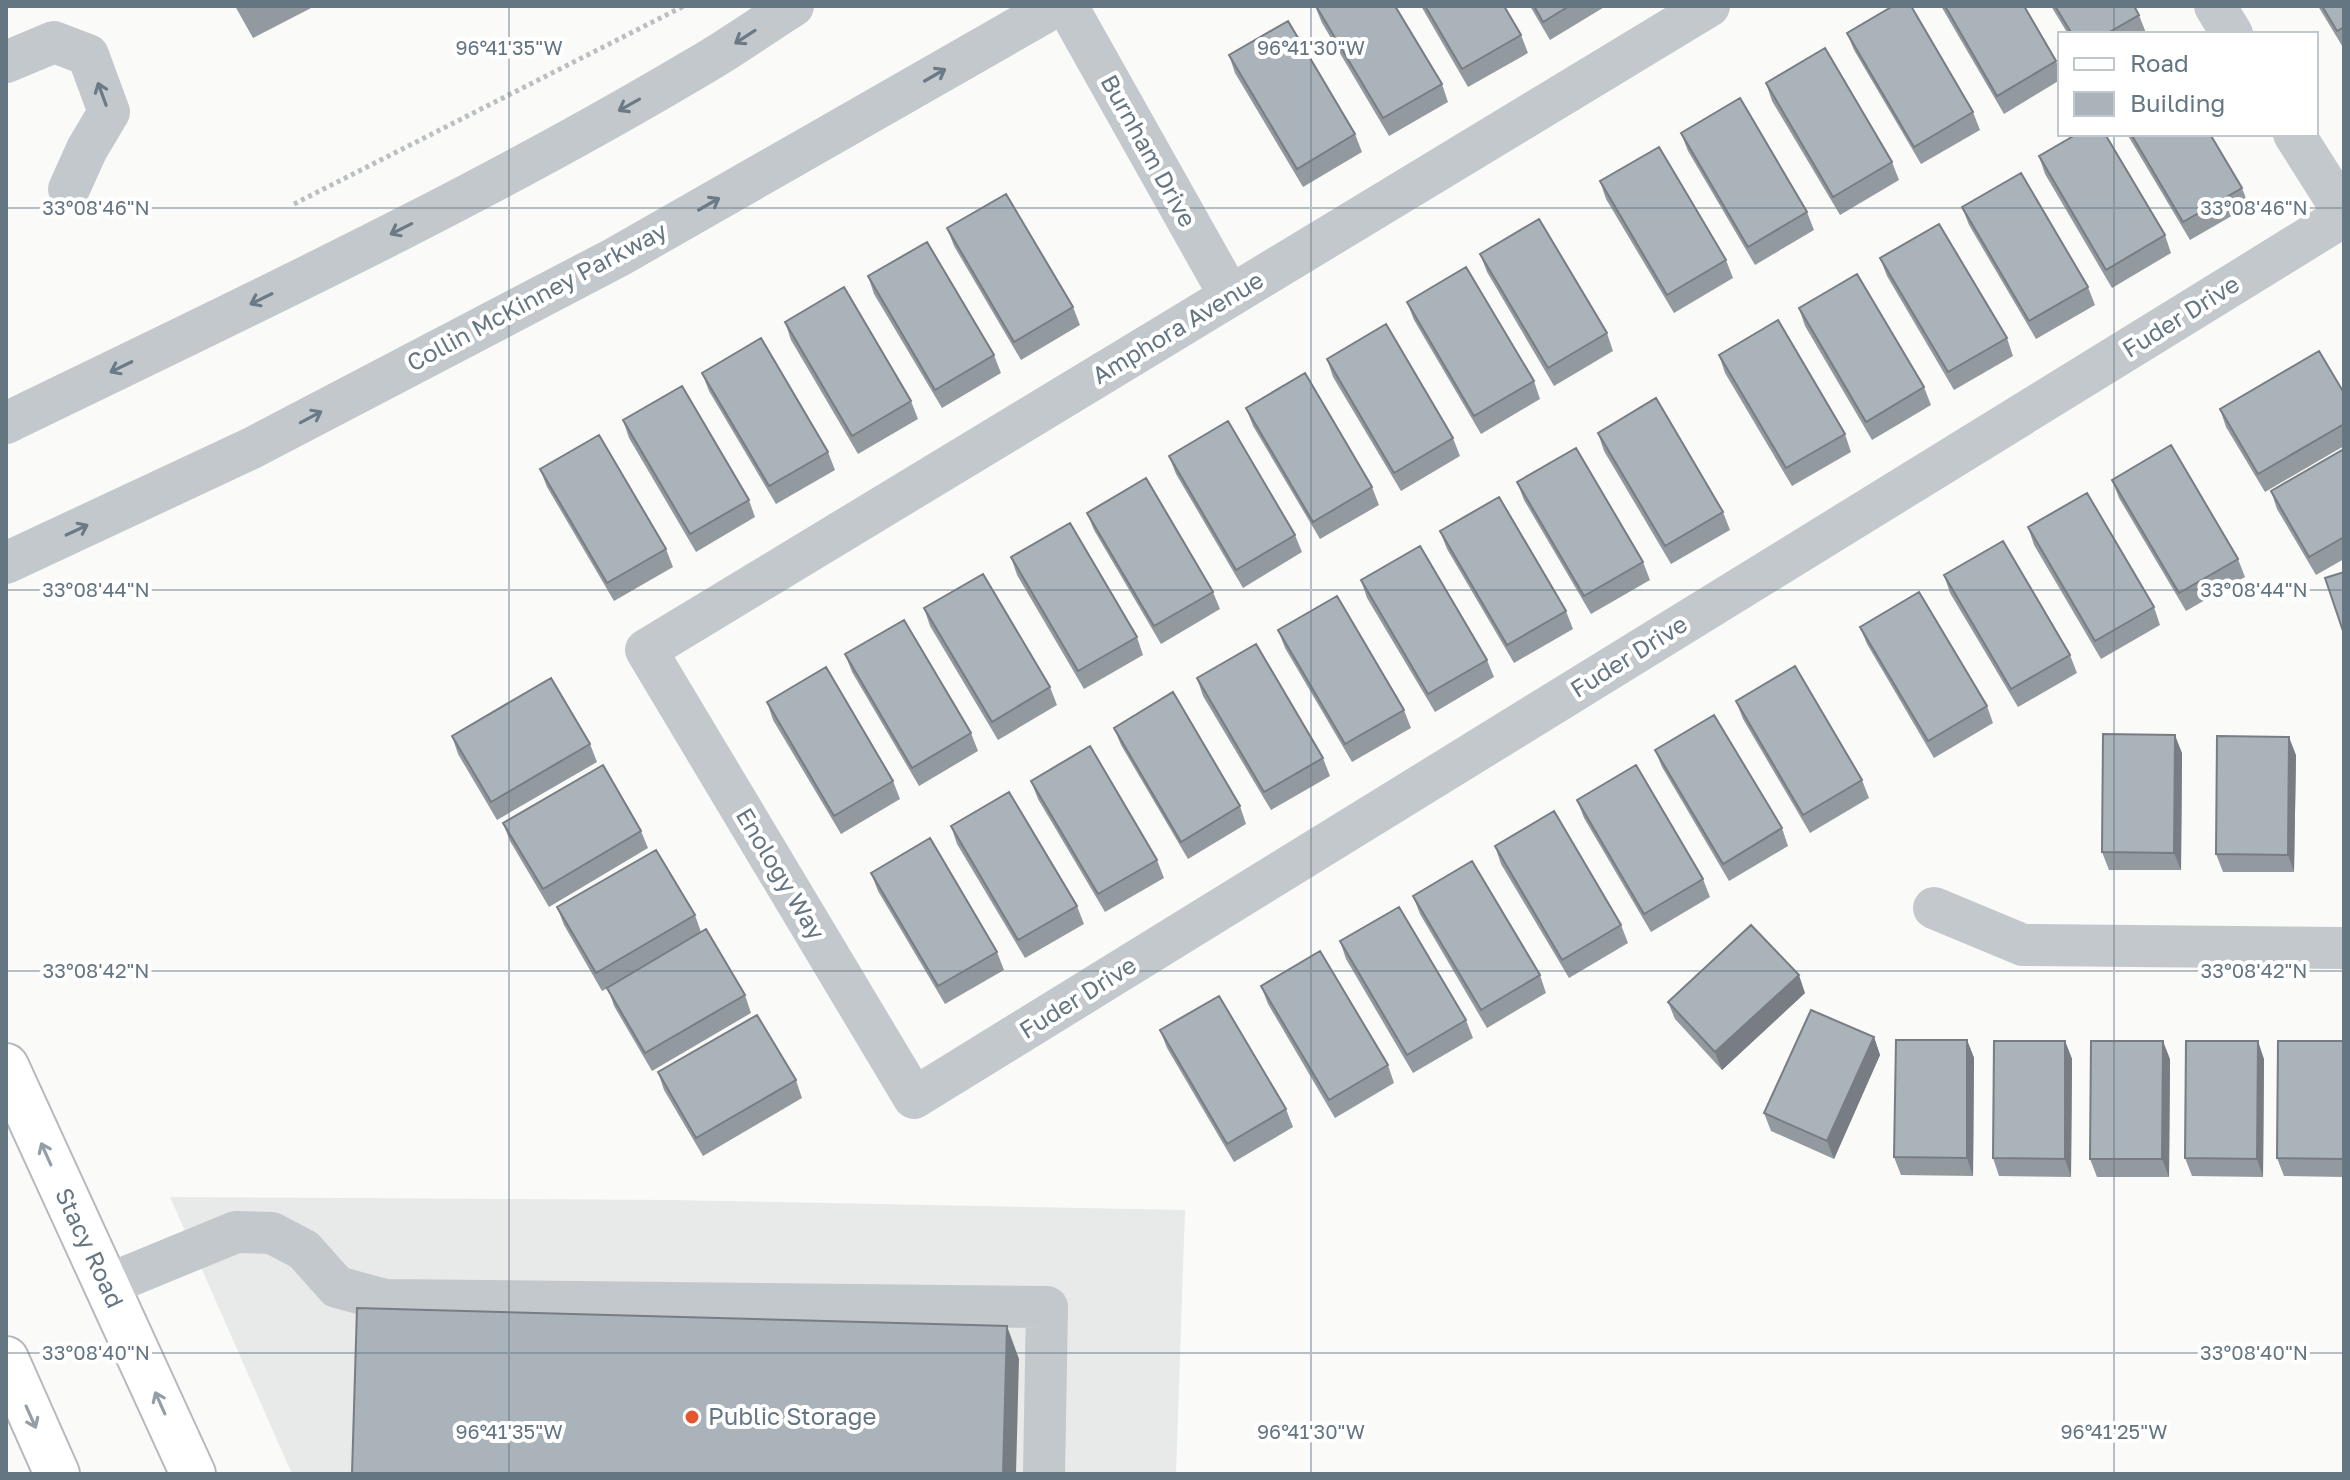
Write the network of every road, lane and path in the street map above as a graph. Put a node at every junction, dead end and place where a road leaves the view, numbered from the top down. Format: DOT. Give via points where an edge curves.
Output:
graph roads {
  1 [pos="684,6"];
  2 [pos="793,6"];
  3 [pos="1056,6"];
  4 [pos="1067,6"];
  5 [pos="1709,6"];
  6 [pos="2215,6"];
  7 [pos="2231,32"];
  8 [pos="6,62"];
  9 [pos="2295,136"];
  10 [pos="69,189"];
  11 [pos="294,204"];
  12 [pos="2344,215"];
  13 [pos="1230,296"];
  14 [pos="6,423"];
  15 [pos="6,563"];
  16 [pos="646,650"];
  17 [pos="1934,908"];
  18 [pos="2344,948"];
  19 [pos="6,1066"];
  20 [pos="914,1098"];
  21 [pos="107,1285"];
  22 [pos="6,1359"];
  23 [pos="57,1474"];
  24 [pos="193,1474"];
  25 [pos="1044,1474"];
  1 -- 11 [label="path"];
  2 -- 14 [label="street, one-way" via="698,68 492,182"];
  15 -- 3 [label="street, Collin McKinney Parkway, one-way" via="252,448 617,257"];
  4 -- 13 [label="street, Burnham Drive"];
  5 -- 13 [label="street, Amphora Avenue"];
  6 -- 7 [label="street"];
  10 -- 8 [label="street, one-way" via="109,112 88,55 54,42"];
  9 -- 12 [label="street"];
  12 -- 20 [label="street, Fuder Drive"];
  13 -- 16 [label="street, Amphora Avenue"];
  16 -- 20 [label="street, Enology Way"];
  17 -- 18 [label="street" via="2023,945"];
  21 -- 19 [label="main road, Stacy Road, one-way"];
  24 -- 21 [label="main road, Stacy Road, one-way"];
  21 -- 25 [label="street" via="236,1232 272,1233 304,1250 337,1287 385,1300 1047,1307"];
  22 -- 23 [label="main road, one-way"];
}
